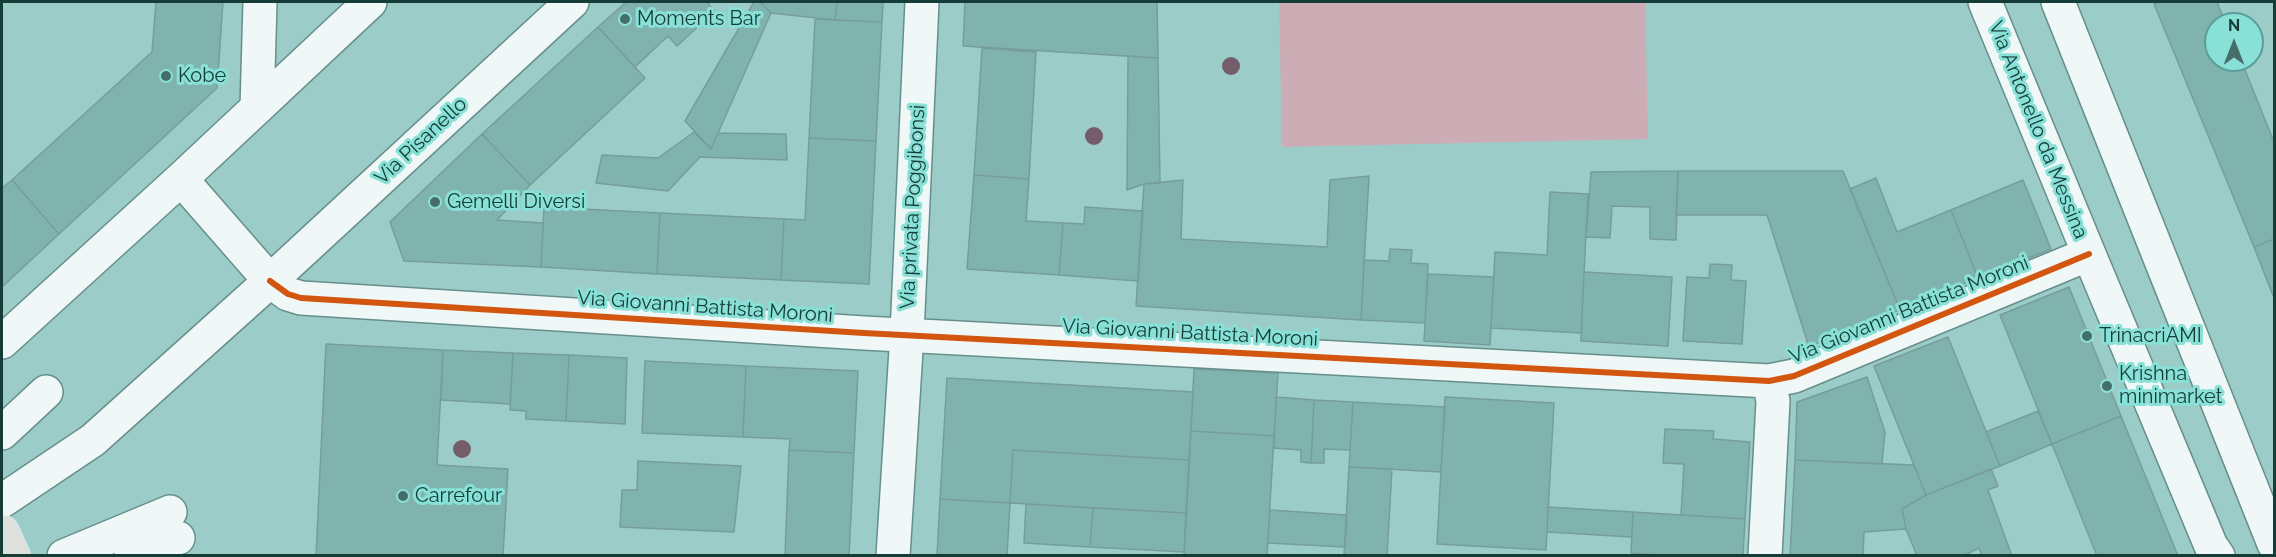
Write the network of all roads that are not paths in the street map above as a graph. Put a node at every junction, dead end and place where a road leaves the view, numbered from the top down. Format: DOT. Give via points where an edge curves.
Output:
graph roads {
  1 [pos="260,2"];
  2 [pos="370,2"];
  3 [pos="572,2"];
  4 [pos="922,2"];
  5 [pos="1985,2"];
  6 [pos="2058,2"];
  7 [pos="257,108"];
  8 [pos="181,179"];
  9 [pos="2089,254"];
  10 [pos="270,281"];
  11 [pos="907,334"];
  12 [pos="2,342"];
  13 [pos="1768,381"];
  14 [pos="46,392"];
  15 [pos="2,433"];
  16 [pos="2,501"];
  17 [pos="2,532"];
  18 [pos="2274,544"];
  19 [pos="13,555"];
  20 [pos="64,555"];
  21 [pos="131,555"];
  22 [pos="893,555"];
  23 [pos="1765,555"];
  24 [pos="2218,555"];
  1 -- 7 [label="street"];
  2 -- 7 [label="street"];
  3 -- 10 [label="street, Via Pisanello"];
  4 -- 11 [label="street, Via privata Poggibonsi"];
  5 -- 9 [label="street, Via Antonello da Messina"];
  6 -- 18 [label="street"];
  7 -- 8 [label="street"];
  8 -- 10 [label="street"];
  8 -- 12 [label="street"];
  9 -- 13 [label="street, Via Giovanni Battista Moroni" via="1794,376"];
  9 -- 24 [label="street, Via Antonello da Messina"];
  10 -- 11 [label="street, Via Giovanni Battista Moroni" via="288,294 302,298"];
  10 -- 16 [label="street, Via Pisanello" via="93,440"];
  11 -- 13 [label="street, Via Giovanni Battista Moroni"];
  11 -- 22 [label="street, Via privata Poggibonsi"];
  13 -- 23 [label="street" via="1773,401"];
  14 -- 15 [label="street"];
  17 -- 19 [label="main road"];
  20 -- 21 [label="street" via="174,525 156,544"];
}
